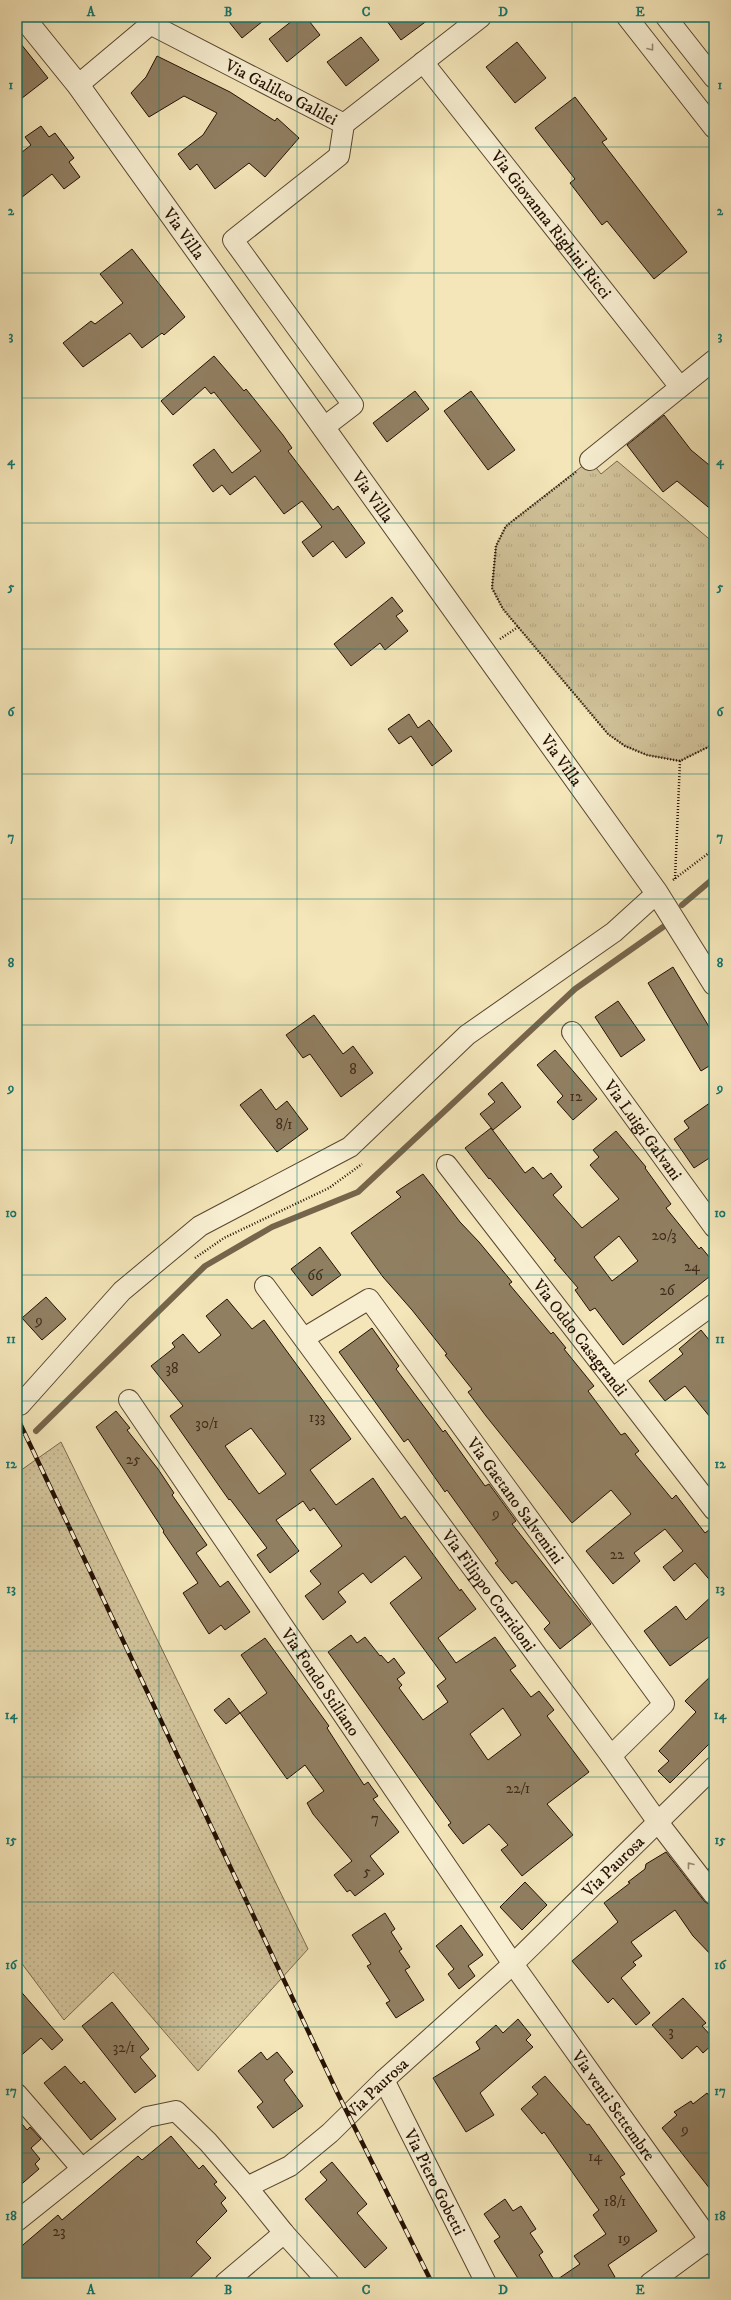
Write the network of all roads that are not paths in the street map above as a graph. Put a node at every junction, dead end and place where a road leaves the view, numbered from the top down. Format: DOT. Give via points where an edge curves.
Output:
graph roads {
  1 [pos="23,17"];
  2 [pos="481,17"];
  3 [pos="627,17"];
  4 [pos="666,17"];
  5 [pos="154,21"];
  6 [pos="423,62"];
  7 [pos="714,78"];
  8 [pos="78,85"];
  9 [pos="344,124"];
  10 [pos="714,128"];
  11 [pos="714,360"];
  12 [pos="680,387"];
  13 [pos="323,428"];
  14 [pos="590,460"];
  15 [pos="657,893"];
  16 [pos="714,984"];
  17 [pos="572,1032"];
  18 [pos="447,1165"];
  19 [pos="714,1227"];
  20 [pos="265,1286"];
  21 [pos="714,1304"];
  22 [pos="304,1338"];
  23 [pos="612,1378"];
  24 [pos="129,1400"];
  25 [pos="20,1405"];
  26 [pos="714,1510"];
  27 [pos="611,1756"];
  28 [pos="714,1767"];
  29 [pos="657,1822"];
  30 [pos="714,1895"];
  31 [pos="513,1964"];
  32 [pos="384,2080"];
  33 [pos="17,2094"];
  34 [pos="82,2169"];
  35 [pos="247,2187"];
  36 [pos="17,2221"];
  37 [pos="284,2233"];
  38 [pos="712,2243"];
  39 [pos="225,2283"];
  40 [pos="329,2283"];
  41 [pos="486,2283"];
  42 [pos="650,2283"];
  1 -- 8 [label="street, Via Villa"];
  2 -- 6 [label="street, Via Galileo Galilei"];
  3 -- 10 [label="street, one-way"];
  4 -- 7 [label="street"];
  5 -- 8 [label="street"];
  5 -- 9 [label="street, Via Galileo Galilei"];
  6 -- 9 [label="street, Via Galileo Galilei"];
  6 -- 12 [label="street, Via Giovanna Righini Ricci"];
  8 -- 13 [label="street, Via Villa"];
  9 -- 13 [label="street" via="338,156 234,240 353,405"];
  11 -- 12 [label="street"];
  12 -- 14 [label="street"];
  13 -- 15 [label="street, Via Villa"];
  15 -- 16 [label="street, Via Villa"];
  15 -- 25 [label="street" via="614,932 467,1035 350,1147 200,1226 122,1291"];
  17 -- 19 [label="street, Via Luigi Galvani"];
  18 -- 23 [label="street, Via Oddo Casagrandi"];
  20 -- 22 [label="street, Via Filippo Corridoni"];
  21 -- 23 [label="street"];
  22 -- 27 [label="street, Via Filippo Corridoni"];
  22 -- 27 [label="street, Via Gaetano Salvemini" via="370,1299 664,1704"];
  23 -- 26 [label="street, Via Oddo Casagrandi"];
  24 -- 31 [label="street, Via Fondo Stiliano"];
  27 -- 29 [label="street, Via Filippo Corridoni"];
  28 -- 29 [label="street, Via Paurosa"];
  30 -- 29 [label="street, Via Filippo Corridoni, one-way"];
  29 -- 31 [label="street, Via Paurosa"];
  31 -- 32 [label="street, Via Paurosa"];
  31 -- 38 [label="street, Via venti Settembre"];
  32 -- 35 [label="street, Via Paurosa" via="330,2133 290,2166"];
  32 -- 41 [label="street, Via Piero Gobetti"];
  33 -- 34 [label="street"];
  34 -- 35 [label="street" via="146,2117 176,2111 208,2142"];
  34 -- 36 [label="street"];
  35 -- 37 [label="street"];
  37 -- 39 [label="street"];
  37 -- 40 [label="street"];
  38 -- 42 [label="street"];
}
